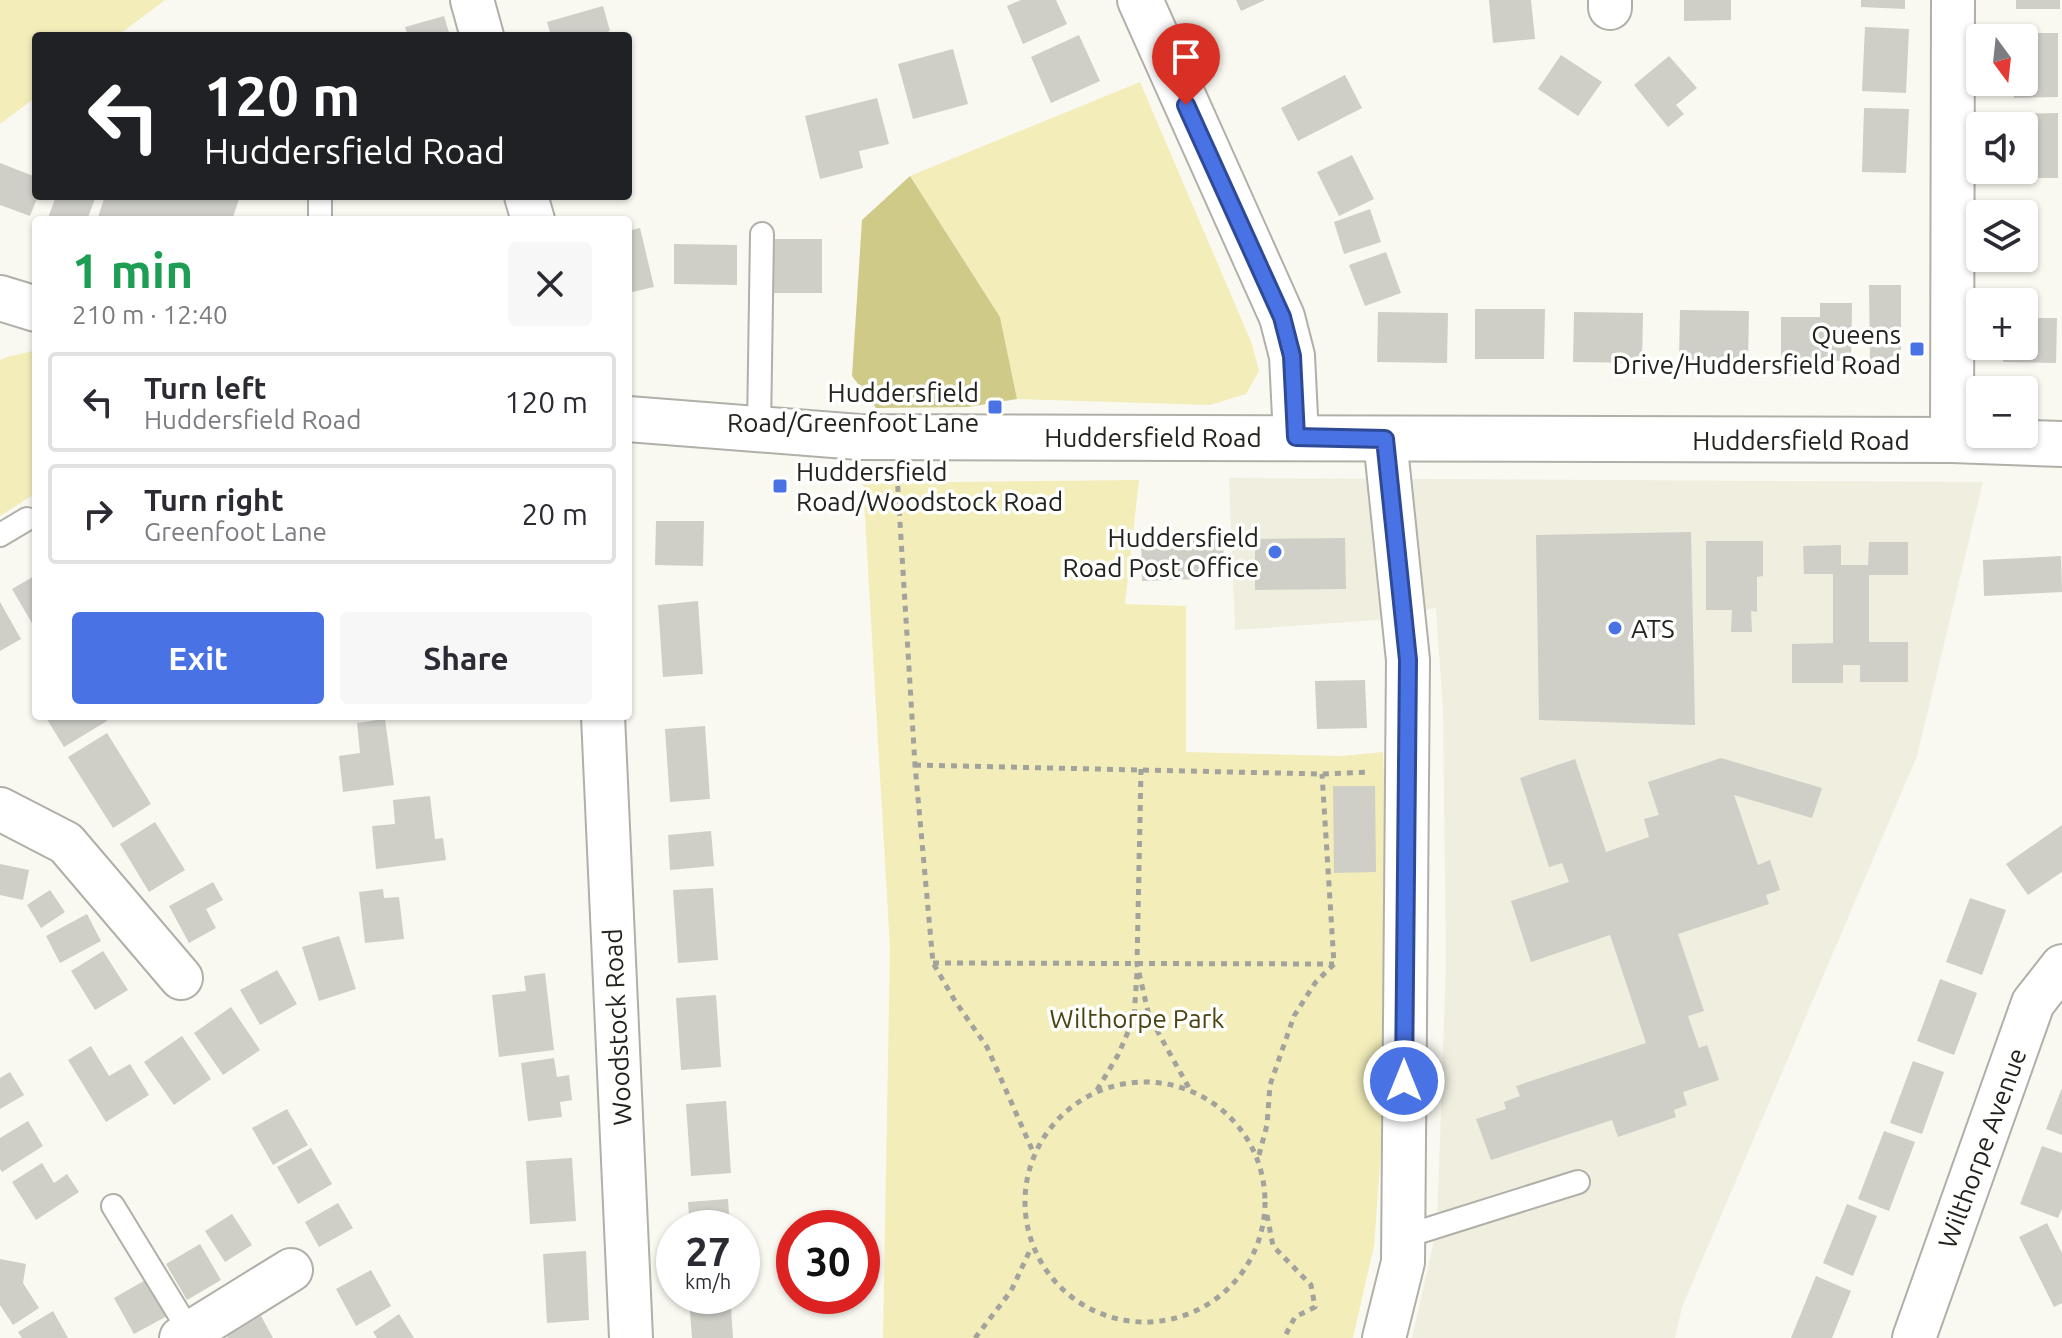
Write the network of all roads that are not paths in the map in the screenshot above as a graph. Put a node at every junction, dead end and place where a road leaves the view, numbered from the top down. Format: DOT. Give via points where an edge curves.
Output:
graph roads {
  1 [pos="472,0"];
  2 [pos="1140,0"];
  3 [pos="1953,0"];
  4 [pos="481,32"];
  5 [pos="762,234"];
  6 [pos="632,419"];
  7 [pos="759,429"];
  8 [pos="1296,437"];
  9 [pos="1385,439"];
  10 [pos="1952,440"];
  11 [pos="2062,444"];
  12 [pos="27,519"];
  13 [pos="0,535"];
  14 [pos="603,720"];
  15 [pos="0,809"];
  16 [pos="2062,966"];
  17 [pos="181,978"];
  18 [pos="1578,1182"];
  19 [pos="113,1206"];
  20 [pos="1403,1237"];
  21 [pos="291,1270"];
  22 [pos="185,1335"];
  23 [pos="1924,1335"];
  24 [pos="631,1338"];
  25 [pos="1384,1338"];
  1 -- 4 [label="street"];
  2 -- 8 [label="main road" via="1282,317 1292,356"];
  3 -- 10 [label="street"];
  5 -- 7 [label="lane"];
  6 -- 7 [label="main road, Huddersfield Road"];
  7 -- 8 [label="main road, Huddersfield Road" via="859,437"];
  8 -- 9 [label="main road, Huddersfield Road"];
  9 -- 10 [label="main road, Huddersfield Road"];
  9 -- 20 [label="street" via="1408,660"];
  10 -- 11 [label="main road, Huddersfield Road"];
  12 -- 13 [label="lane"];
  14 -- 24 [label="street, Woodstock Road"];
  15 -- 17 [label="street" via="66,843"];
  16 -- 23 [label="street, Wilthorpe Avenue" via="2033,1003"];
  18 -- 20 [label="lane"];
  19 -- 22 [label="lane"];
  20 -- 25 [label="street" via="1403,1262"];
  21 -- 22 [label="street"];
}
